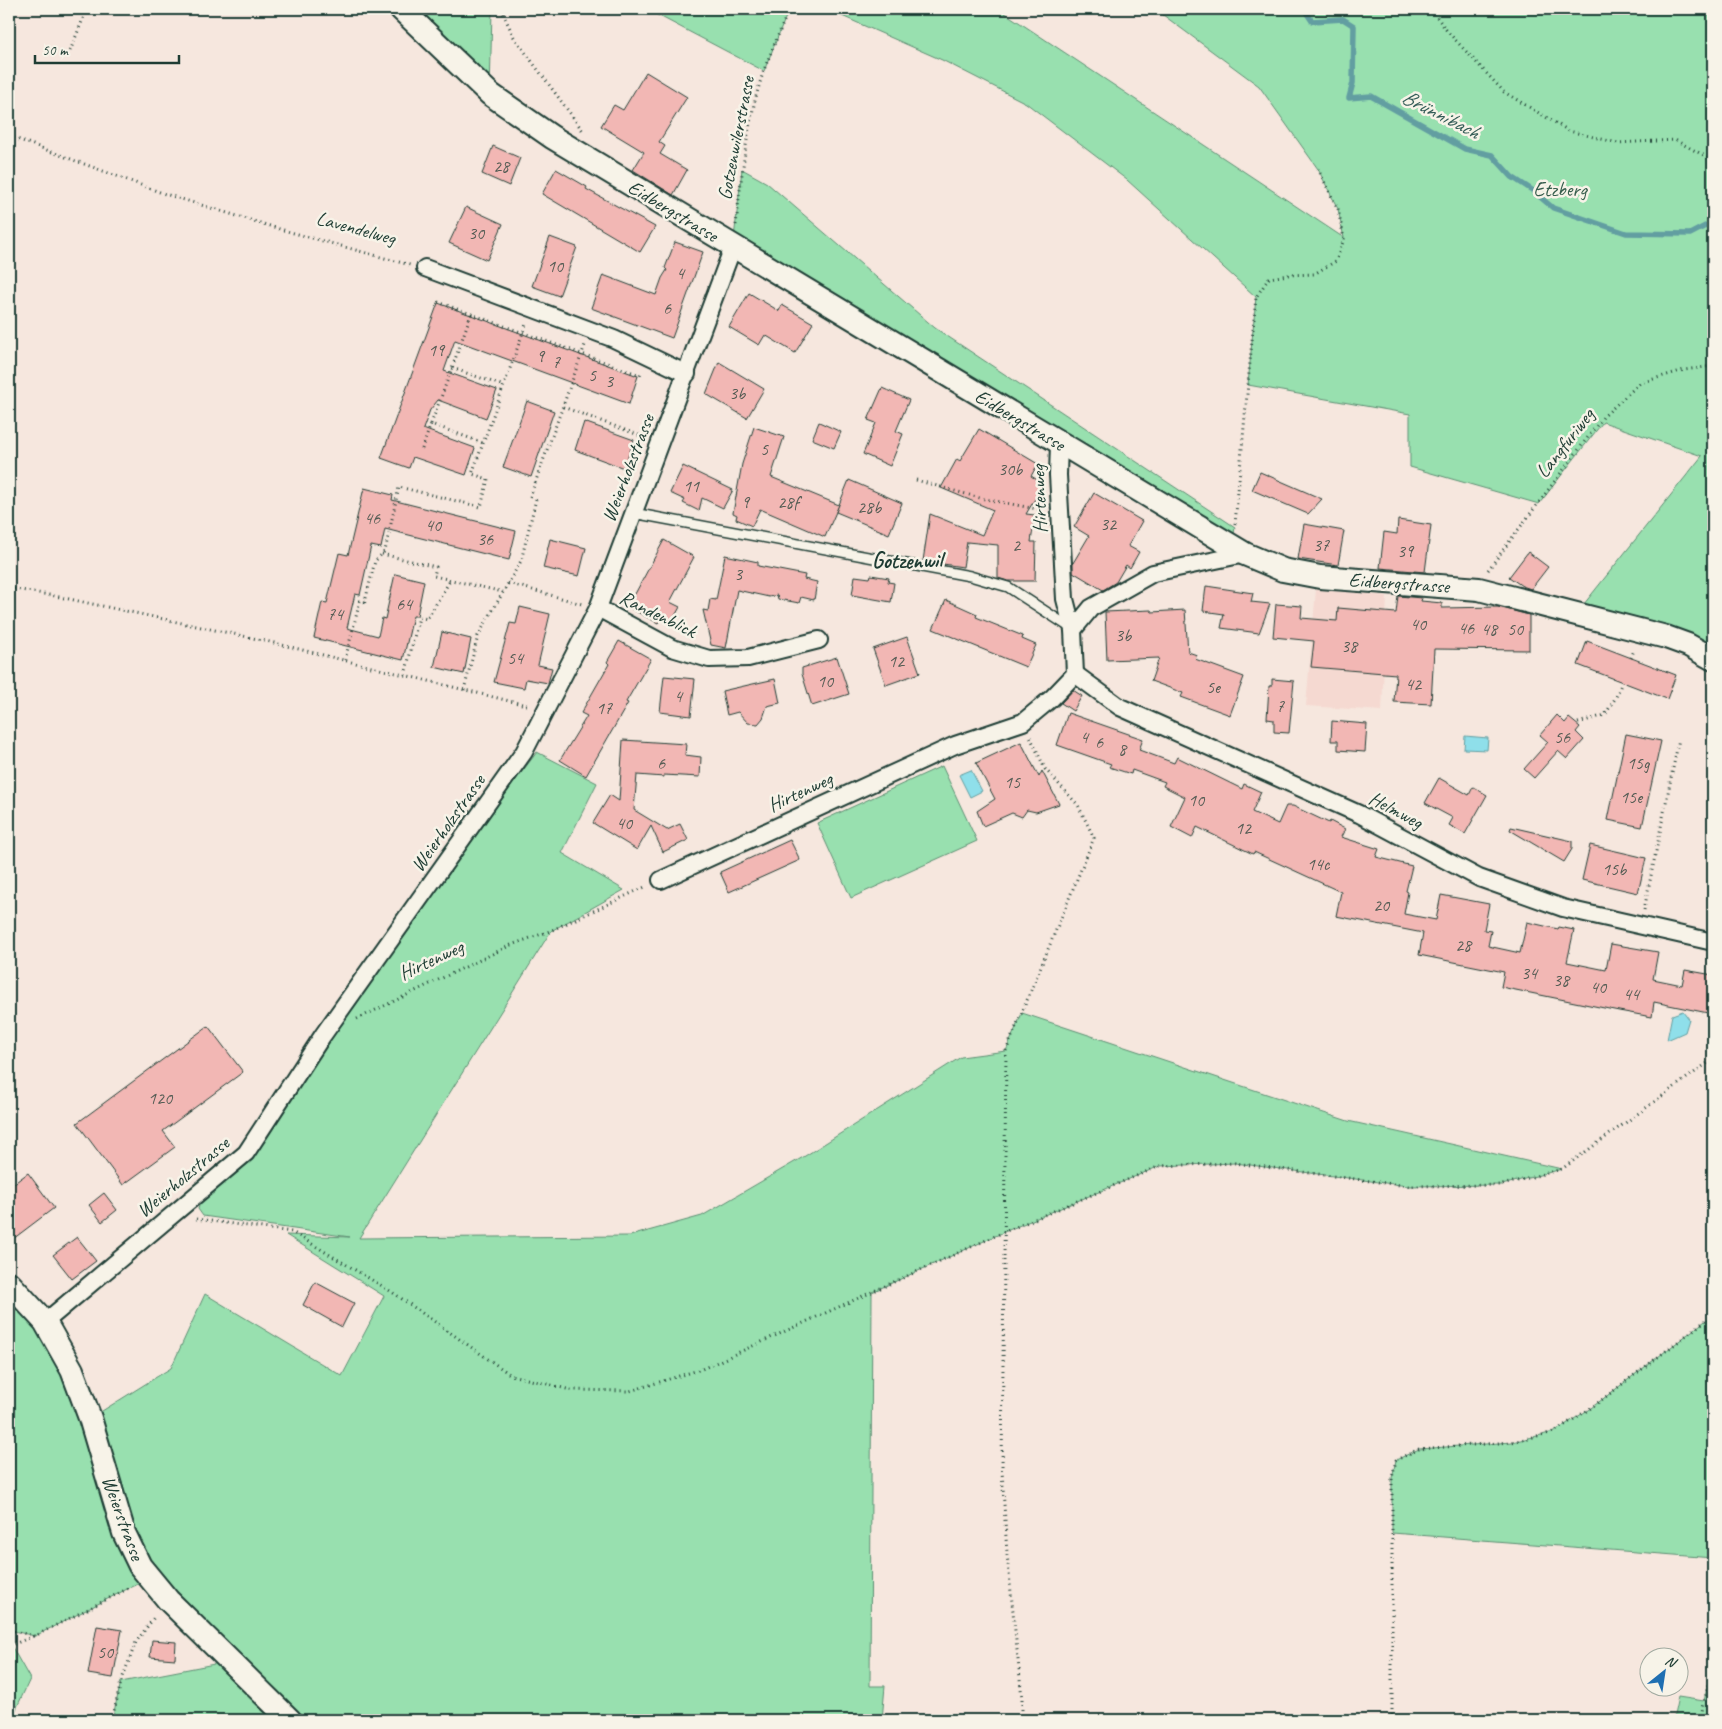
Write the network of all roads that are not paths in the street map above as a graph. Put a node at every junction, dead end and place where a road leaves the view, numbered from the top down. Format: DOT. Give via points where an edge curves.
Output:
graph roads {
  1 [pos="400,9"];
  2 [pos="733,247"];
  3 [pos="425,268"];
  4 [pos="687,374"];
  5 [pos="1059,443"];
  6 [pos="634,513"];
  7 [pos="1239,551"];
  8 [pos="598,608"];
  9 [pos="1073,630"];
  10 [pos="819,640"];
  11 [pos="1713,659"];
  12 [pos="1075,674"];
  13 [pos="661,880"];
  14 [pos="1713,942"];
  15 [pos="9,1283"];
  16 [pos="45,1322"];
  17 [pos="290,1720"];
  1 -- 2 [label="street, Eidbergstrasse" via="490,94 552,137"];
  2 -- 4 [label="street, Weierholzstrasse"];
  2 -- 5 [label="street, Eidbergstrasse"];
  3 -- 4 [label="street" via="614,339"];
  4 -- 6 [label="street, Weierholzstrasse"];
  5 -- 7 [label="street, Eidbergstrasse"];
  5 -- 9 [label="street, Hirtenweg" via="1065,599"];
  6 -- 8 [label="street, Weierholzstrasse"];
  6 -- 9 [label="lane" via="970,576 1008,588"];
  7 -- 9 [label="street" via="1152,573 1091,608"];
  7 -- 11 [label="street, Eidbergstrasse" via="1283,570 1320,577 1479,589 1666,637 1688,644"];
  8 -- 10 [label="street, Randenblick" via="672,648 709,660 748,658"];
  8 -- 16 [label="street, Weierholzstrasse" via="519,759 323,1035 246,1153"];
  9 -- 12 [label="street, Hirtenweg"];
  12 -- 13 [label="street, Hirtenweg" via="1023,722 955,745"];
  12 -- 14 [label="street, Helmweg" via="1120,707 1360,814 1479,878 1564,908"];
  15 -- 16 [label="street, Weierstrasse"];
  16 -- 17 [label="street, Weierstrasse" via="72,1370 90,1418 124,1533 140,1566 168,1600"];
}
